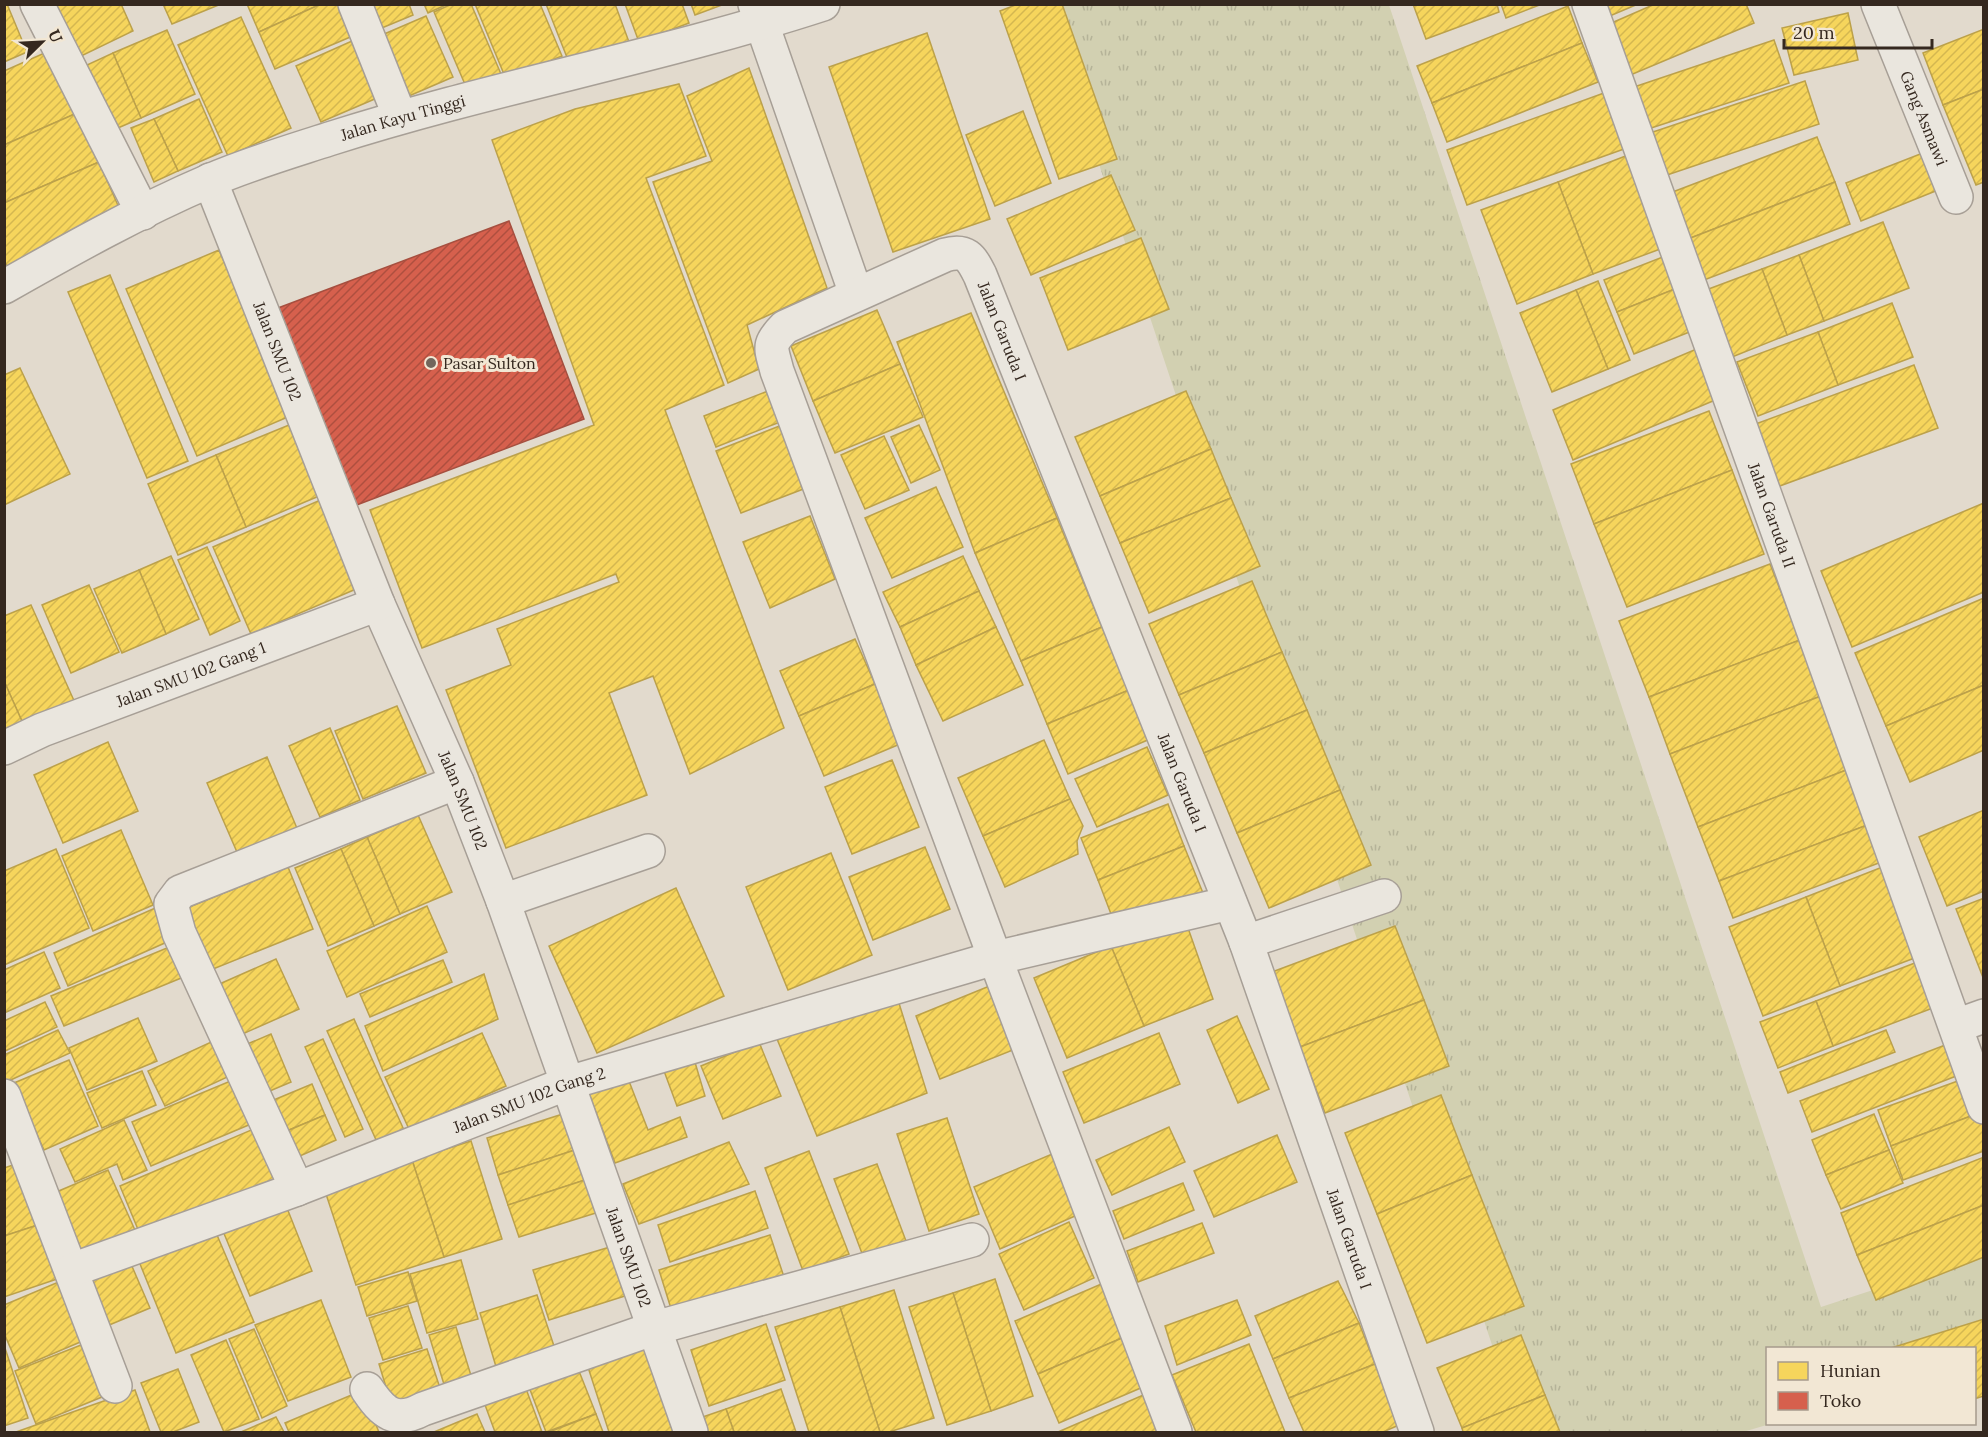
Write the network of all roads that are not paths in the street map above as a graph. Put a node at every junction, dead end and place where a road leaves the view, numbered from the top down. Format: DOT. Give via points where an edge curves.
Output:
graph roads {
  1 [pos="37,4"];
  2 [pos="355,4"];
  3 [pos="823,4"];
  4 [pos="1589,4"];
  5 [pos="1878,4"];
  6 [pos="758,14"];
  7 [pos="400,117"];
  8 [pos="210,180"];
  9 [pos="1956,197"];
  10 [pos="143,213"];
  11 [pos="4,287"];
  12 [pos="856,294"];
  13 [pos="378,604"];
  14 [pos="4,748"];
  15 [pos="457,782"];
  16 [pos="648,851"];
  17 [pos="1384,896"];
  18 [pos="503,901"];
  19 [pos="1230,903"];
  20 [pos="1246,942"];
  21 [pos="995,958"];
  22 [pos="1970,1021"];
  23 [pos="567,1083"];
  24 [pos="4,1096"];
  25 [pos="1983,1107"];
  26 [pos="297,1190"];
  27 [pos="972,1240"];
  28 [pos="72,1270"];
  29 [pos="655,1328"];
  30 [pos="115,1386"];
  31 [pos="368,1389"];
  32 [pos="691,1432"];
  33 [pos="1175,1432"];
  34 [pos="1417,1432"];
  1 -- 10 [label="street"];
  2 -- 7 [label="street"];
  3 -- 6 [label="street, Jalan Kayu Tinggi"];
  4 -- 22 [label="street, Jalan Garuda II"];
  5 -- 9 [label="street, Gang Asmawi"];
  6 -- 7 [label="street, Jalan Kayu Tinggi"];
  6 -- 12 [label="street"];
  7 -- 8 [label="street, Jalan Kayu Tinggi"];
  8 -- 10 [label="street, Jalan Kayu Tinggi"];
  8 -- 13 [label="street, Jalan SMU 102"];
  10 -- 11 [label="street, Jalan Kayu Tinggi"];
  12 -- 19 [label="street, Jalan Garuda I" via="945,255 957,252 973,260"];
  12 -- 21 [label="street, Jalan Garuda I" via="785,327 773,339 772,351"];
  13 -- 14 [label="street, Jalan SMU 102 Gang 1" via="42,730"];
  13 -- 15 [label="street, Jalan SMU 102"];
  15 -- 18 [label="street, Jalan SMU 102"];
  15 -- 26 [label="street" via="180,892 171,904 179,933"];
  16 -- 18 [label="street"];
  17 -- 20 [label="street"];
  18 -- 23 [label="street, Jalan SMU 102"];
  19 -- 20 [label="street, Jalan Garuda I"];
  19 -- 21 [label="street, Jalan SMU 102 Gang 2"];
  20 -- 34 [label="street, Jalan Garuda I"];
  21 -- 23 [label="street, Jalan SMU 102 Gang 2"];
  21 -- 33 [label="street, Jalan Garuda I"];
  22 -- 25 [label="street, Jalan Garuda II"];
  23 -- 26 [label="street, Jalan SMU 102 Gang 2"];
  23 -- 29 [label="street, Jalan SMU 102"];
  24 -- 28 [label="street"];
  26 -- 28 [label="street, Jalan SMU 102 Gang 2"];
  27 -- 29 [label="street"];
  28 -- 30 [label="street"];
  29 -- 31 [label="street" via="410,1416 393,1415 379,1407"];
  29 -- 32 [label="street, Jalan SMU 102"];
}
